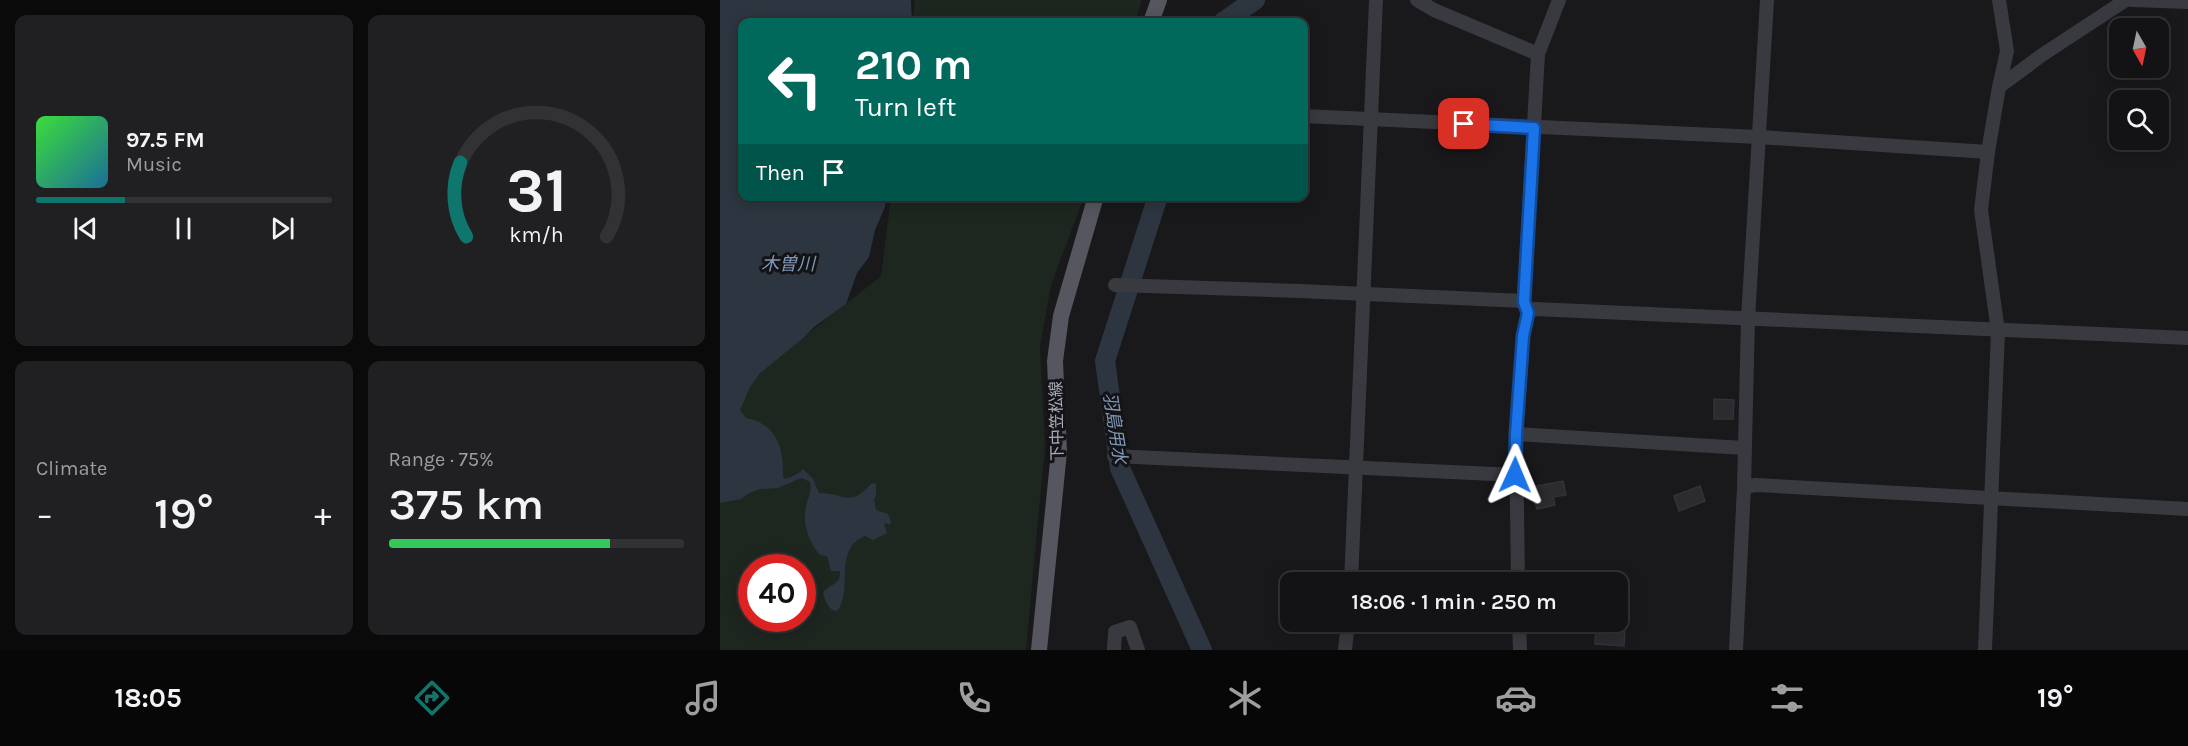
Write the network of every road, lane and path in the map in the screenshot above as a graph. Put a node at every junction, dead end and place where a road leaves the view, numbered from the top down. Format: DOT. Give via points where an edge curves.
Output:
graph roads {
  1 [pos="1159,0"];
  2 [pos="1376,0"];
  3 [pos="1417,0"];
  4 [pos="1559,0"];
  5 [pos="1767,0"];
  6 [pos="2000,0"];
  7 [pos="2126,0"];
  8 [pos="2132,0"];
  9 [pos="2188,2"];
  10 [pos="1152,18"];
  11 [pos="1538,54"];
  12 [pos="1999,87"];
  13 [pos="1308,116"];
  14 [pos="1370,119"];
  15 [pos="1534,128"];
  16 [pos="1759,137"];
  17 [pos="1988,152"];
  18 [pos="1095,201"];
  19 [pos="1115,285"];
  20 [pos="1363,294"];
  21 [pos="1526,307"];
  22 [pos="1748,319"];
  23 [pos="1998,331"];
  24 [pos="2188,338"];
  25 [pos="1516,434"];
  26 [pos="1744,448"];
  27 [pos="1114,456"];
  28 [pos="1356,469"];
  29 [pos="1515,475"];
  30 [pos="1744,487"];
  31 [pos="1991,498"];
  32 [pos="2188,509"];
  33 [pos="1352,572"];
  34 [pos="1518,572"];
  35 [pos="1347,632"];
  36 [pos="1519,632"];
  37 [pos="1039,650"];
  38 [pos="1114,650"];
  39 [pos="1138,650"];
  40 [pos="1345,650"];
  41 [pos="1520,650"];
  42 [pos="1736,650"];
  43 [pos="1985,650"];
  1 -- 10 [label="main road"];
  2 -- 14 [label="street"];
  3 -- 11 [label="street"];
  4 -- 11 [label="street"];
  5 -- 16 [label="street"];
  6 -- 12 [label="street" via="2007,51"];
  7 -- 12 [label="street"];
  8 -- 9 [label="street"];
  11 -- 15 [label="street"];
  12 -- 17 [label="street"];
  13 -- 14 [label="street"];
  14 -- 15 [label="street"];
  14 -- 20 [label="street"];
  15 -- 16 [label="street"];
  15 -- 21 [label="street"];
  16 -- 17 [label="street"];
  16 -- 22 [label="street"];
  17 -- 23 [label="street" via="1981,210"];
  18 -- 37 [label="main road, 下中笠松線" via="1061,316 1055,362 1059,452"];
  19 -- 20 [label="street"];
  20 -- 21 [label="street"];
  20 -- 28 [label="street"];
  21 -- 22 [label="street"];
  21 -- 25 [label="street"];
  22 -- 23 [label="street"];
  22 -- 26 [label="street"];
  23 -- 24 [label="street"];
  23 -- 31 [label="street"];
  25 -- 26 [label="street"];
  25 -- 29 [label="street"];
  26 -- 30 [label="street"];
  27 -- 28 [label="street"];
  28 -- 29 [label="street"];
  28 -- 33 [label="street"];
  29 -- 34 [label="street"];
  30 -- 31 [label="street"];
  30 -- 42 [label="street"];
  31 -- 32 [label="street"];
  31 -- 43 [label="street"];
  35 -- 40 [label="street"];
  36 -- 41 [label="street"];
  38 -- 39 [label="street" via="1115,632 1130,627"];
}
